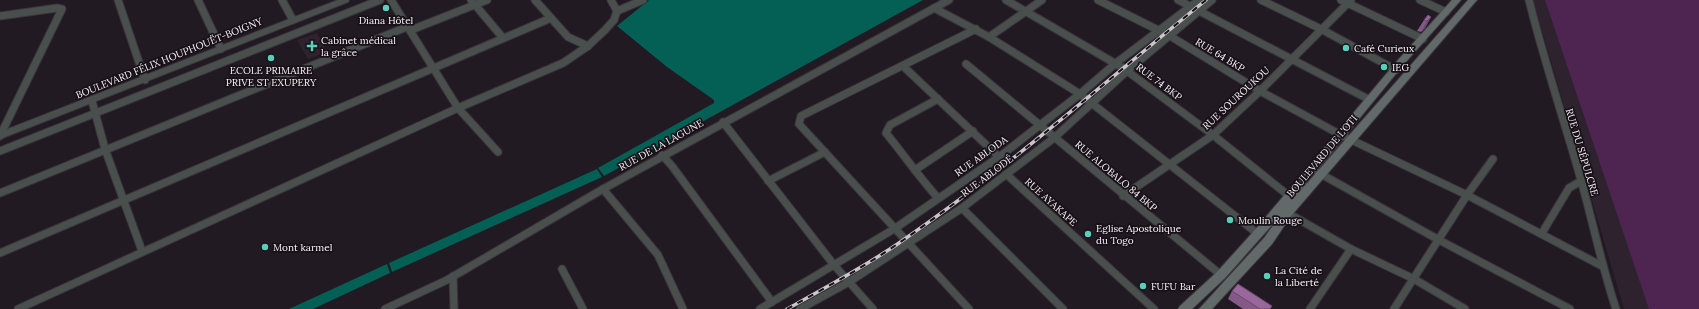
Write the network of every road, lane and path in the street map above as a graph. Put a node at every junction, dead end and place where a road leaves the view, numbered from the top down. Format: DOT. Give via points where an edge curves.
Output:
graph roads {
  1 [pos="118,0"];
  2 [pos="198,0"];
  3 [pos="282,0"];
  4 [pos="345,0"];
  5 [pos="380,0"];
  6 [pos="391,0"];
  7 [pos="488,0"];
  8 [pos="535,0"];
  9 [pos="611,0"];
  10 [pos="643,0"];
  11 [pos="949,0"];
  12 [pos="1006,0"];
  13 [pos="1042,0"];
  14 [pos="1098,0"];
  15 [pos="1178,0"];
  16 [pos="1199,0"];
  17 [pos="1212,0"];
  18 [pos="1261,0"];
  19 [pos="1420,0"];
  20 [pos="1456,0"];
  21 [pos="1473,0"];
  22 [pos="1529,0"];
  23 [pos="1347,1"];
  24 [pos="473,2"];
  25 [pos="1191,6"];
  26 [pos="934,8"];
  27 [pos="1198,10"];
  28 [pos="617,11"];
  29 [pos="1025,11"];
  30 [pos="1446,12"];
  31 [pos="0,16"];
  32 [pos="551,18"];
  33 [pos="293,20"];
  34 [pos="410,28"];
  35 [pos="976,29"];
  36 [pos="1321,29"];
  37 [pos="1159,31"];
  38 [pos="1170,36"];
  39 [pos="989,37"];
  40 [pos="503,38"];
  41 [pos="1422,39"];
  42 [pos="588,46"];
  43 [pos="221,49"];
  44 [pos="1291,59"];
  45 [pos="1116,63"];
  46 [pos="966,64"];
  47 [pos="902,66"];
  48 [pos="432,67"];
  49 [pos="1396,70"];
  50 [pos="1127,71"];
  51 [pos="145,80"];
  52 [pos="1260,91"];
  53 [pos="1080,94"];
  54 [pos="938,98"];
  55 [pos="1370,100"];
  56 [pos="92,101"];
  57 [pos="1092,102"];
  58 [pos="458,108"];
  59 [pos="95,113"];
  60 [pos="723,122"];
  61 [pos="1039,126"];
  62 [pos="973,131"];
  63 [pos="1213,135"];
  64 [pos="1341,135"];
  65 [pos="0,136"];
  66 [pos="1054,138"];
  67 [pos="1352,140"];
  68 [pos="105,149"];
  69 [pos="0,151"];
  70 [pos="498,152"];
  71 [pos="825,152"];
  72 [pos="662,155"];
  73 [pos="999,157"];
  74 [pos="1493,159"];
  75 [pos="1170,165"];
  76 [pos="1312,169"];
  77 [pos="915,170"];
  78 [pos="1006,174"];
  79 [pos="1322,175"];
  80 [pos="768,181"];
  81 [pos="1581,181"];
  82 [pos="602,188"];
  83 [pos="0,193"];
  84 [pos="1467,195"];
  85 [pos="1123,196"];
  86 [pos="1288,196"];
  87 [pos="938,198"];
  88 [pos="123,199"];
  89 [pos="962,208"];
  90 [pos="1283,211"];
  91 [pos="894,229"];
  92 [pos="1542,233"];
  93 [pos="1258,234"];
  94 [pos="1439,240"];
  95 [pos="910,243"];
  96 [pos="1351,249"];
  97 [pos="142,251"];
  98 [pos="0,253"];
  99 [pos="834,265"];
  100 [pos="1602,266"];
  101 [pos="562,269"];
  102 [pos="453,276"];
  103 [pos="1221,276"];
  104 [pos="1414,279"];
  105 [pos="849,282"];
  106 [pos="1199,297"];
  107 [pos="772,302"];
  108 [pos="1207,307"];
  109 [pos="18,309"];
  110 [pos="385,309"];
  111 [pos="454,309"];
  112 [pos="583,309"];
  113 [pos="683,309"];
  114 [pos="760,309"];
  115 [pos="800,309"];
  116 [pos="873,309"];
  117 [pos="968,309"];
  118 [pos="1062,309"];
  119 [pos="1154,309"];
  120 [pos="1184,309"];
  121 [pos="1310,309"];
  122 [pos="1394,309"];
  123 [pos="1465,309"];
  124 [pos="1570,309"];
  125 [pos="1616,309"];
  1 -- 51 [label="street"];
  2 -- 43 [label="street"];
  3 -- 33 [label="street"];
  4 -- 33 [label="street, BOULEVARD FÉLIX HOUPHOUËT-BOIGNY"];
  5 -- 59 [label="street"];
  6 -- 34 [label="street"];
  7 -- 24 [label="street"];
  8 -- 32 [label="street"];
  9 -- 28 [label="street"];
  10 -- 28 [label="street"];
  11 -- 26 [label="street, RUE DE LA LAGUNE"];
  12 -- 29 [label="street, RUE 74 BKP"];
  13 -- 29 [label="street"];
  14 -- 37 [label="street, RUE 64 BKP"];
  15 -- 25 [label="street"];
  16 -- 25 [label="street, RUE ABLODA"];
  17 -- 27 [label="street, RUE ABLODÉ"];
  18 -- 36 [label="street"];
  19 -- 30 [label="street"];
  20 -- 30 [label="main road, BOULEVARD DE L'OTI"];
  21 -- 67 [label="main road, BOULEVARD DE L'OTI"];
  22 -- 81 [label="street, RUE DU SÉPULCRE" via="1544,60"];
  23 -- 36 [label="street, RUE SOUROUKOU"];
  23 -- 41 [label="street"];
  24 -- 34 [label="street"];
  24 -- 40 [label="street"];
  25 -- 27 [label="street"];
  25 -- 37 [label="street, RUE ABLODA"];
  26 -- 35 [label="street"];
  26 -- 60 [label="street, RUE DE LA LAGUNE"];
  27 -- 38 [label="street, RUE ABLODÉ"];
  27 -- 44 [label="street"];
  28 -- 42 [label="street" via="614,20"];
  29 -- 39 [label="street"];
  29 -- 45 [label="street, RUE 74 BKP"];
  30 -- 41 [label="main road, BOULEVARD DE L'OTI"];
  31 -- 65 [label="street" via="62,9"];
  32 -- 40 [label="street"];
  32 -- 42 [label="street" via="568,37"];
  33 -- 43 [label="street, BOULEVARD FÉLIX HOUPHOUËT-BOIGNY"];
  34 -- 48 [label="street"];
  34 -- 68 [label="street"];
  35 -- 39 [label="street"];
  35 -- 47 [label="street"];
  36 -- 44 [label="street, RUE SOUROUKOU"];
  36 -- 49 [label="street"];
  37 -- 38 [label="street, RUE 64 BKP"];
  37 -- 45 [label="street, RUE ABLODA"];
  38 -- 50 [label="street, RUE ABLODÉ"];
  38 -- 52 [label="street, RUE 64 BKP"];
  39 -- 53 [label="street"];
  40 -- 48 [label="street"];
  41 -- 49 [label="main road, BOULEVARD DE L'OTI"];
  42 -- 58 [label="street" via="563,63"];
  43 -- 51 [label="street, BOULEVARD FÉLIX HOUPHOUËT-BOIGNY"];
  44 -- 52 [label="street, RUE SOUROUKOU"];
  44 -- 55 [label="street"];
  45 -- 50 [label="street, RUE 74 BKP"];
  45 -- 53 [label="street, RUE ABLODA"];
  46 -- 61 [label="street, RUE ALOBALO 84 BKP"];
  47 -- 54 [label="street"];
  47 -- 71 [label="street" via="801,116 799,124"];
  48 -- 58 [label="street"];
  48 -- 88 [label="street"];
  49 -- 55 [label="main road, BOULEVARD DE L'OTI"];
  50 -- 57 [label="street, RUE ABLODÉ"];
  50 -- 63 [label="street, RUE 74 BKP"];
  51 -- 56 [label="street, BOULEVARD FÉLIX HOUPHOUËT-BOIGNY"];
  52 -- 63 [label="street, RUE SOUROUKOU"];
  52 -- 64 [label="street, RUE 64 BKP"];
  53 -- 57 [label="street"];
  53 -- 61 [label="street, RUE ABLODA"];
  54 -- 62 [label="street"];
  54 -- 77 [label="street" via="887,129 887,137"];
  55 -- 64 [label="main road, BOULEVARD DE L'OTI"];
  56 -- 59 [label="street"];
  56 -- 65 [label="street, BOULEVARD FÉLIX HOUPHOUËT-BOIGNY"];
  57 -- 66 [label="street, RUE ABLODÉ"];
  57 -- 75 [label="street"];
  58 -- 70 [label="street"];
  58 -- 97 [label="street"];
  59 -- 68 [label="street"];
  59 -- 69 [label="street"];
  60 -- 72 [label="street, RUE DE LA LAGUNE"];
  60 -- 80 [label="street"];
  61 -- 66 [label="street, RUE ALOBALO 84 BKP"];
  61 -- 73 [label="street, RUE ABLODA"];
  62 -- 73 [label="street"];
  62 -- 77 [label="street"];
  63 -- 75 [label="street, RUE SOUROUKOU"];
  63 -- 86 [label="street, RUE 74 BKP"];
  64 -- 67 [label="street, RUE 64 BKP"];
  64 -- 76 [label="main road, BOULEVARD DE L'OTI"];
  66 -- 78 [label="street, RUE ABLODÉ"];
  66 -- 85 [label="street, RUE ALOBALO 84 BKP"];
  67 -- 79 [label="main road, BOULEVARD DE L'OTI"];
  67 -- 84 [label="street, RUE 64 BKP"];
  68 -- 83 [label="street"];
  68 -- 88 [label="street"];
  71 -- 80 [label="street"];
  71 -- 91 [label="street"];
  72 -- 82 [label="street, RUE DE LA LAGUNE"];
  72 -- 107 [label="street"];
  73 -- 87 [label="street, RUE ABLODA"];
  74 -- 84 [label="street"];
  75 -- 85 [label="street, RUE SOUROUKOU"];
  75 -- 93 [label="street"];
  76 -- 79 [label="street"];
  76 -- 86 [label="main road, BOULEVARD DE L'OTI"];
  77 -- 87 [label="street"];
  78 -- 89 [label="street, RUE ABLODÉ"];
  78 -- 119 [label="street, RUE AYAKAPE"];
  79 -- 90 [label="main road, BOULEVARD DE L'OTI"];
  79 -- 94 [label="street"];
  80 -- 99 [label="street"];
  81 -- 92 [label="street" via="1569,188"];
  81 -- 100 [label="street, RUE DU SÉPULCRE"];
  82 -- 102 [label="street, RUE DE LA LAGUNE"];
  82 -- 113 [label="street" via="658,255"];
  84 -- 92 [label="street, RUE 64 BKP"];
  84 -- 94 [label="street"];
  85 -- 103 [label="street, RUE ALOBALO 84 BKP"];
  86 -- 90 [label="main road, BOULEVARD DE L'OTI"];
  87 -- 91 [label="street, RUE ABLODA"];
  88 -- 97 [label="street"];
  88 -- 98 [label="street"];
  89 -- 95 [label="street, RUE ABLODÉ"];
  89 -- 118 [label="street"];
  90 -- 93 [label="main road, BOULEVARD DE L'OTI"];
  90 -- 96 [label="street"];
  90 -- 108 [label="main road, BOULEVARD DE L'OTI" via="1268,241"];
  91 -- 95 [label="street"];
  91 -- 99 [label="street, RUE ABLODA"];
  92 -- 100 [label="street, RUE 64 BKP"];
  93 -- 103 [label="main road, BOULEVARD DE L'OTI"];
  94 -- 104 [label="street"];
  94 -- 124 [label="street"];
  95 -- 105 [label="street, RUE ABLODÉ"];
  95 -- 117 [label="street"];
  96 -- 104 [label="street"];
  96 -- 121 [label="street"];
  97 -- 109 [label="street"];
  99 -- 105 [label="street"];
  99 -- 107 [label="street, RUE ABLODA"];
  100 -- 125 [label="street, RUE DU SÉPULCRE"];
  101 -- 112 [label="street"];
  102 -- 110 [label="street, RUE DE LA LAGUNE"];
  102 -- 111 [label="street"];
  103 -- 106 [label="main road, BOULEVARD DE L'OTI"];
  104 -- 122 [label="street"];
  104 -- 123 [label="street"];
  105 -- 115 [label="street, RUE ABLODÉ"];
  105 -- 116 [label="street"];
  106 -- 108 [label="main road"];
  106 -- 120 [label="main road, BOULEVARD DE L'OTI"];
  107 -- 114 [label="street, RUE ABLODA"];
}
